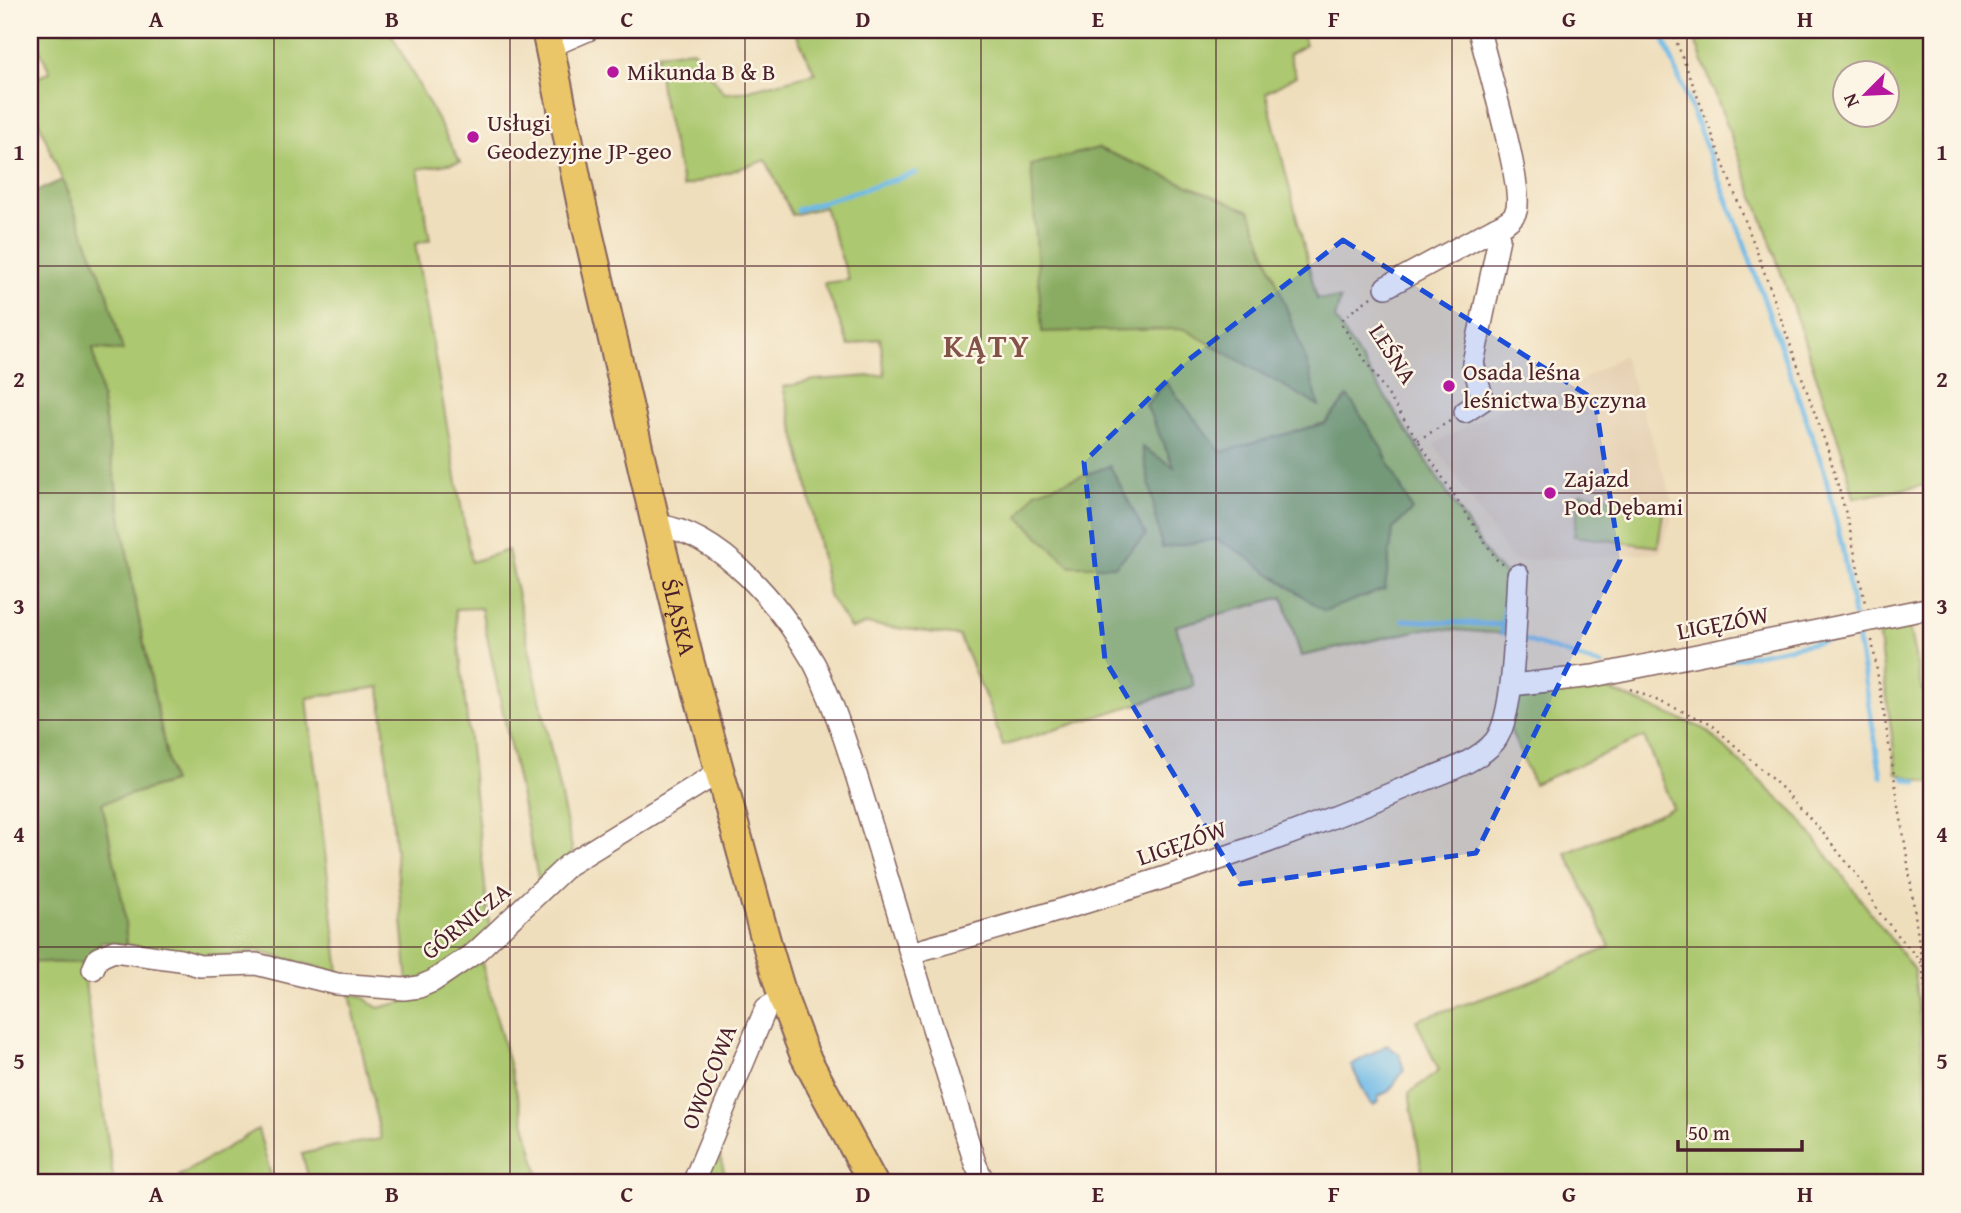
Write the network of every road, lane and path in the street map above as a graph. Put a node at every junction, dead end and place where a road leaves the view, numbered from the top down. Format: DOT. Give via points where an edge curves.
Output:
graph roads {
  1 [pos="588,30"];
  2 [pos="1479,30"];
  3 [pos="1672,30"];
  4 [pos="547,37"];
  5 [pos="1495,229"];
  6 [pos="1386,287"];
  7 [pos="1465,412"];
  8 [pos="1418,440"];
  9 [pos="656,525"];
  10 [pos="1518,575"];
  11 [pos="1931,608"];
  12 [pos="1869,621"];
  13 [pos="1512,685"];
  14 [pos="1628,688"];
  15 [pos="719,772"];
  16 [pos="910,953"];
  17 [pos="1921,959"];
  18 [pos="93,969"];
  19 [pos="1931,974"];
  20 [pos="783,998"];
  21 [pos="1931,1030"];
  22 [pos="693,1183"];
  23 [pos="873,1183"];
  24 [pos="984,1183"];
  1 -- 4 [label="street" via="560,43"];
  2 -- 5 [label="street, LEŚNA" via="1517,183 1517,211"];
  3 -- 12 [label="path" via="1828,450 1849,521"];
  4 -- 9 [label="main road, ŚLĄSKA"];
  5 -- 6 [label="street, LEŚNA"];
  5 -- 7 [label="street" via="1499,238 1474,363 1483,400"];
  6 -- 8 [label="path, LEŚNA" via="1343,318 1342,325"];
  7 -- 8 [label="path"];
  8 -- 10 [label="path, LEŚNA" via="1497,560"];
  9 -- 15 [label="main road, ŚLĄSKA"];
  9 -- 16 [label="street" via="717,549 755,582 816,665 841,727"];
  10 -- 13 [label="street"];
  11 -- 12 [label="street, LIGĘZÓW"];
  12 -- 13 [label="street, LIGĘZÓW" via="1593,676"];
  12 -- 17 [label="path"];
  13 -- 16 [label="street, LIGĘZÓW" via="1495,740 1475,758 1345,813 1217,859 1058,912"];
  14 -- 17 [label="path" via="1710,723 1783,789 1824,833 1891,928"];
  15 -- 18 [label="street, GÓRNICZA" via="568,865 476,952 419,987 337,985 256,964 200,966 114,951 98,958"];
  15 -- 20 [label="main road, ŚLĄSKA"];
  16 -- 24 [label="street"];
  17 -- 19 [label="path"];
  17 -- 21 [label="path"];
  20 -- 22 [label="street, OWOCOWA" via="766,1008"];
  20 -- 23 [label="main road, ŚLĄSKA" via="805,1056"];
}
